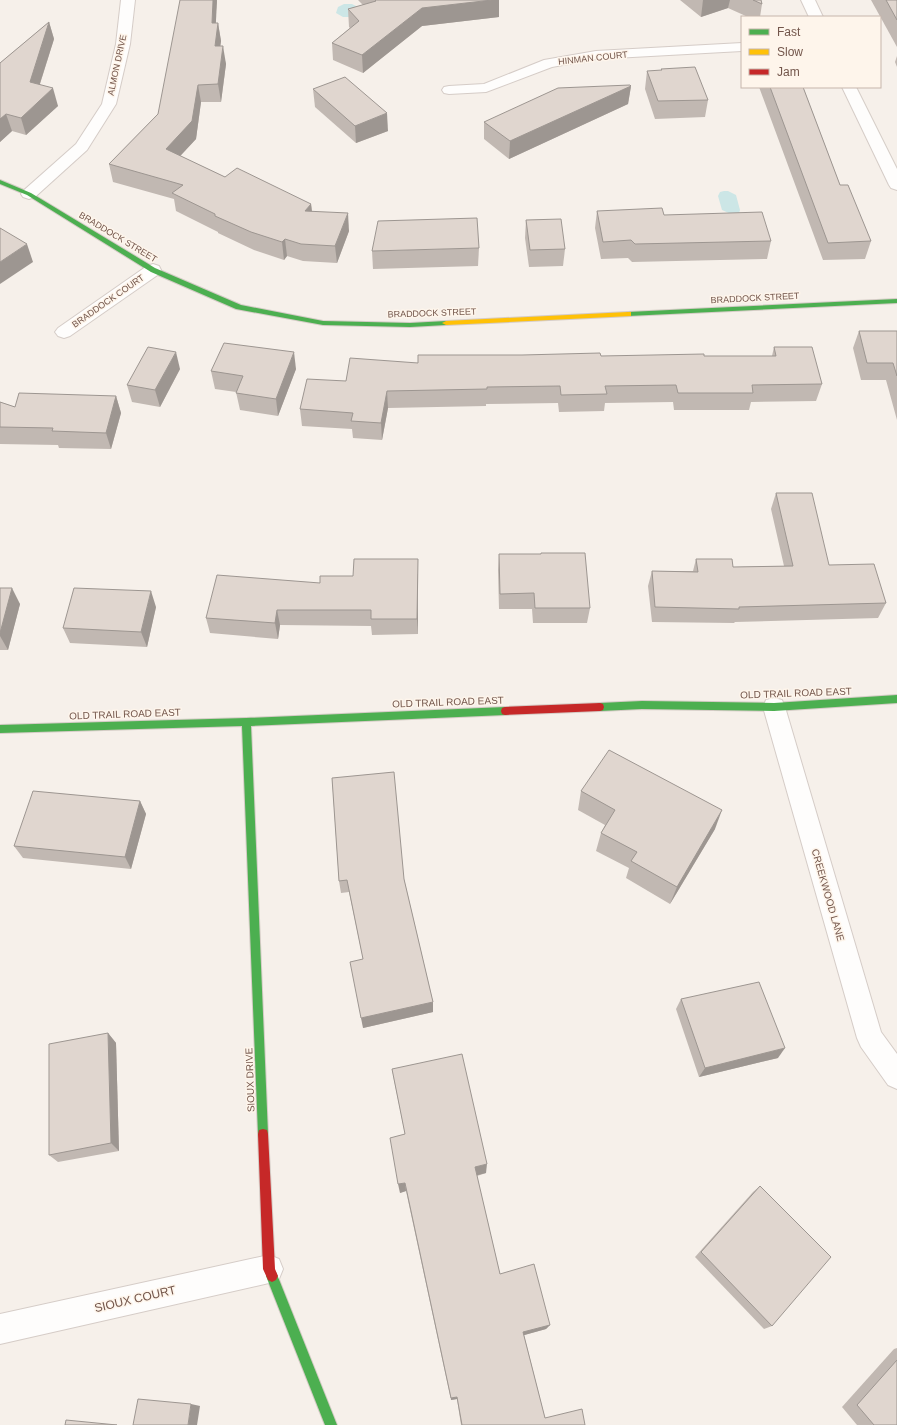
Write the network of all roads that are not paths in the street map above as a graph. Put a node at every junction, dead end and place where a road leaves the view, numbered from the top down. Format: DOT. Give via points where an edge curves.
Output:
graph roads {
  1 [pos="128,0"];
  2 [pos="808,0"];
  3 [pos="816,16"];
  4 [pos="741,48"];
  5 [pos="849,88"];
  6 [pos="449,90"];
  7 [pos="0,182"];
  8 [pos="897,185"];
  9 [pos="29,194"];
  10 [pos="153,270"];
  11 [pos="897,300"];
  12 [pos="64,332"];
  13 [pos="897,699"];
  14 [pos="774,707"];
  15 [pos="246,722"];
  16 [pos="0,729"];
  17 [pos="897,1076"];
  18 [pos="269,1269"];
  19 [pos="0,1329"];
  20 [pos="331,1425"];
  1 -- 9 [label="street, ALMON DRIVE" via="123,44 109,104 82,147"];
  2 -- 3 [label="street"];
  4 -- 6 [label="street, HINMAN COURT" via="573,58 549,63 486,88"];
  5 -- 8 [label="street"];
  7 -- 9 [label="street, BRADDOCK STREET"];
  9 -- 10 [label="street, BRADDOCK STREET"];
  10 -- 11 [label="street, BRADDOCK STREET" via="239,307 323,323 410,325"];
  10 -- 12 [label="street, BRADDOCK COURT"];
  13 -- 14 [label="street, OLD TRAIL ROAD EAST"];
  14 -- 15 [label="street, OLD TRAIL ROAD EAST" via="642,705"];
  14 -- 17 [label="street, CREEKWOOD LANE" via="870,1038"];
  15 -- 16 [label="street, OLD TRAIL ROAD EAST"];
  15 -- 18 [label="street, SIOUX DRIVE"];
  18 -- 19 [label="street, SIOUX COURT"];
  18 -- 20 [label="street, SIOUX DRIVE"];
}
